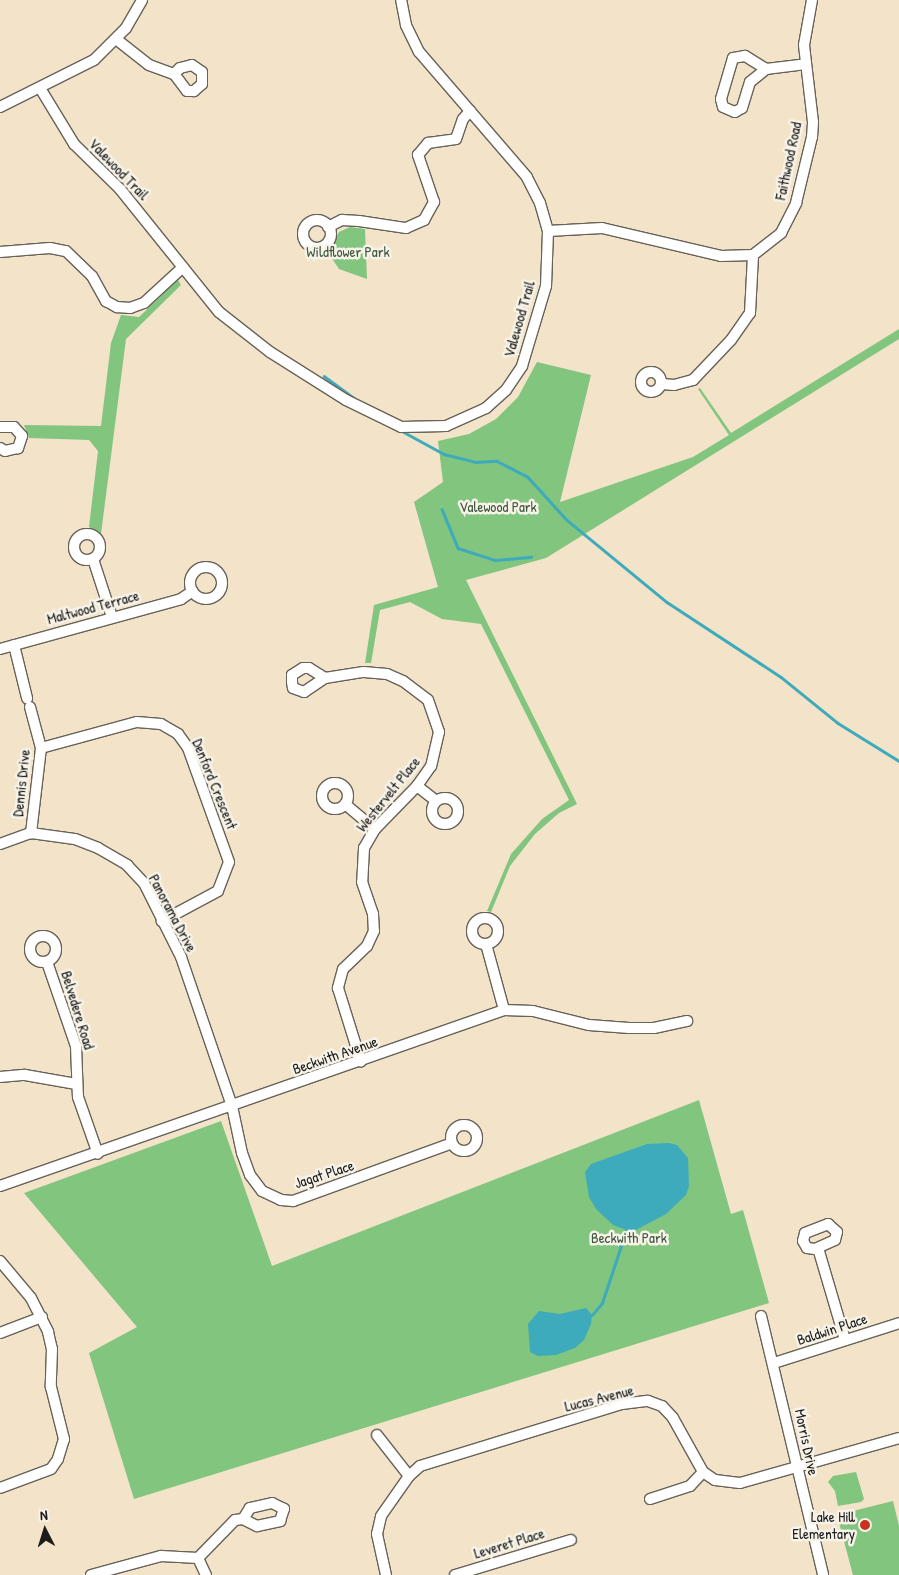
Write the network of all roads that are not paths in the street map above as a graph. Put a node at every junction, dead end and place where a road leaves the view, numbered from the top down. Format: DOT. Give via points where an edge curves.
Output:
graph roads {
  1 [pos="142,0"];
  2 [pos="401,0"];
  3 [pos="812,0"];
  4 [pos="116,39"];
  5 [pos="804,64"];
  6 [pos="766,68"];
  7 [pos="174,74"];
  8 [pos="40,88"];
  9 [pos="0,107"];
  10 [pos="470,111"];
  11 [pos="328,227"];
  12 [pos="548,231"];
  13 [pos="0,252"];
  14 [pos="752,256"];
  15 [pos="183,267"];
  16 [pos="662,384"];
  17 [pos="0,427"];
  18 [pos="0,448"];
  19 [pos="93,558"];
  20 [pos="193,591"];
  21 [pos="112,618"];
  22 [pos="14,645"];
  23 [pos="0,649"];
  24 [pos="325,678"];
  25 [pos="41,748"];
  26 [pos="417,786"];
  27 [pos="436,802"];
  28 [pos="345,804"];
  29 [pos="375,829"];
  30 [pos="31,833"];
  31 [pos="0,844"];
  32 [pos="162,921"];
  33 [pos="486,944"];
  34 [pos="47,962"];
  35 [pos="504,1010"];
  36 [pos="686,1021"];
  37 [pos="361,1062"];
  38 [pos="0,1077"];
  39 [pos="76,1084"];
  40 [pos="232,1106"];
  41 [pos="452,1143"];
  42 [pos="98,1154"];
  43 [pos="0,1186"];
  44 [pos="818,1248"];
  45 [pos="0,1261"];
  46 [pos="761,1316"];
  47 [pos="42,1317"];
  48 [pos="899,1323"];
  49 [pos="0,1333"];
  50 [pos="845,1340"];
  51 [pos="774,1363"];
  52 [pos="377,1435"];
  53 [pos="899,1438"];
  54 [pos="796,1467"];
  55 [pos="703,1472"];
  56 [pos="409,1476"];
  57 [pos="3,1484"];
  58 [pos="650,1499"];
  59 [pos="243,1518"];
  60 [pos="571,1540"];
  61 [pos="198,1558"];
  62 [pos="91,1575"];
  63 [pos="206,1575"];
  64 [pos="386,1575"];
  65 [pos="455,1575"];
  66 [pos="823,1575"];
  1 -- 4 [label="street"];
  2 -- 10 [label="street, Valewood Trail" via="406,25 419,52"];
  3 -- 5 [label="street, Faithwood Road" via="806,22"];
  4 -- 7 [label="street" via="149,65"];
  4 -- 8 [label="street" via="82,68"];
  5 -- 6 [label="street"];
  5 -- 14 [label="street, Faithwood Road" via="813,122 796,203 781,233"];
  6 -- 6 [label="street" via="745,56 733,58 721,99 723,107 730,111 742,108 750,82"];
  8 -- 9 [label="street"];
  8 -- 15 [label="street, Valewood Trail" via="70,138 120,189"];
  10 -- 11 [label="street" via="463,119 456,139 428,143 418,155 433,192 430,212 424,220 406,228 342,220"];
  10 -- 12 [label="street, Valewood Trail" via="527,177 540,203"];
  12 -- 14 [label="street" via="602,228 721,256"];
  12 -- 15 [label="street, Valewood Trail" via="546,286 522,366 506,390 486,408 466,419 425,428 401,427 346,400 270,352 219,312"];
  13 -- 15 [label="street" via="50,248 66,251 92,276 106,301 117,308 144,303"];
  14 -- 16 [label="street" via="750,314 731,340 693,380 674,385"];
  17 -- 18 [label="street" via="14,427 22,436 18,448 6,451"];
  19 -- 21 [label="street"];
  20 -- 21 [label="street, Maltwood Terrace" via="181,599"];
  21 -- 22 [label="street, Maltwood Terrace"];
  22 -- 23 [label="street, Maltwood Terrace"];
  22 -- 25 [label="street, Dennis Drive"];
  24 -- 26 [label="street, Westervelt Place" via="364,672 387,674 403,681 428,700 437,720 439,743 431,766"];
  25 -- 30 [label="street, Dennis Drive"];
  25 -- 32 [label="street, Denford Crescent" via="137,722 161,724 178,734 188,748 229,862 218,891"];
  26 -- 27 [label="street"];
  26 -- 29 [label="street, Westervelt Place"];
  28 -- 29 [label="street"];
  29 -- 37 [label="street, Westervelt Place" via="364,848 361,868 374,931 367,946 343,969 338,988"];
  30 -- 31 [label="street, Panorama Drive"];
  30 -- 32 [label="street, Panorama Drive" via="75,839 127,865 144,883"];
  32 -- 40 [label="street, Panorama Drive" via="181,957"];
  33 -- 35 [label="street"];
  34 -- 39 [label="street, Belvedere Road" via="76,1046"];
  35 -- 36 [label="street, Beckwith Avenue" via="526,1010 589,1025 629,1028 654,1028"];
  35 -- 37 [label="street, Beckwith Avenue"];
  37 -- 40 [label="street, Beckwith Avenue"];
  38 -- 39 [label="street" via="25,1075"];
  39 -- 42 [label="street, Belvedere Road"];
  40 -- 41 [label="street, Jagat Place" via="250,1175 262,1191 281,1200 304,1198"];
  40 -- 42 [label="street, Beckwith Avenue"];
  42 -- 43 [label="street, Beckwith Avenue"];
  44 -- 50 [label="street"];
  45 -- 47 [label="street" via="31,1298"];
  46 -- 51 [label="street, Morris Drive"];
  47 -- 49 [label="street"];
  47 -- 57 [label="street" via="52,1349 51,1387 64,1440 51,1469"];
  48 -- 50 [label="street, Baldwin Place"];
  50 -- 51 [label="street, Baldwin Place"];
  51 -- 54 [label="street, Morris Drive"];
  52 -- 56 [label="street"];
  53 -- 54 [label="street"];
  54 -- 55 [label="street" via="740,1483 716,1480"];
  54 -- 66 [label="street, Morris Drive"];
  55 -- 56 [label="street, Lucas Avenue" via="673,1418 662,1406 648,1402 622,1404 420,1466"];
  55 -- 58 [label="street" via="690,1486"];
  56 -- 64 [label="street, Lucas Avenue" via="381,1516 377,1534"];
  59 -- 61 [label="street" via="235,1520"];
  60 -- 65 [label="street, Leveret Place"];
  61 -- 62 [label="street" via="161,1556"];
  61 -- 63 [label="street"];
}
